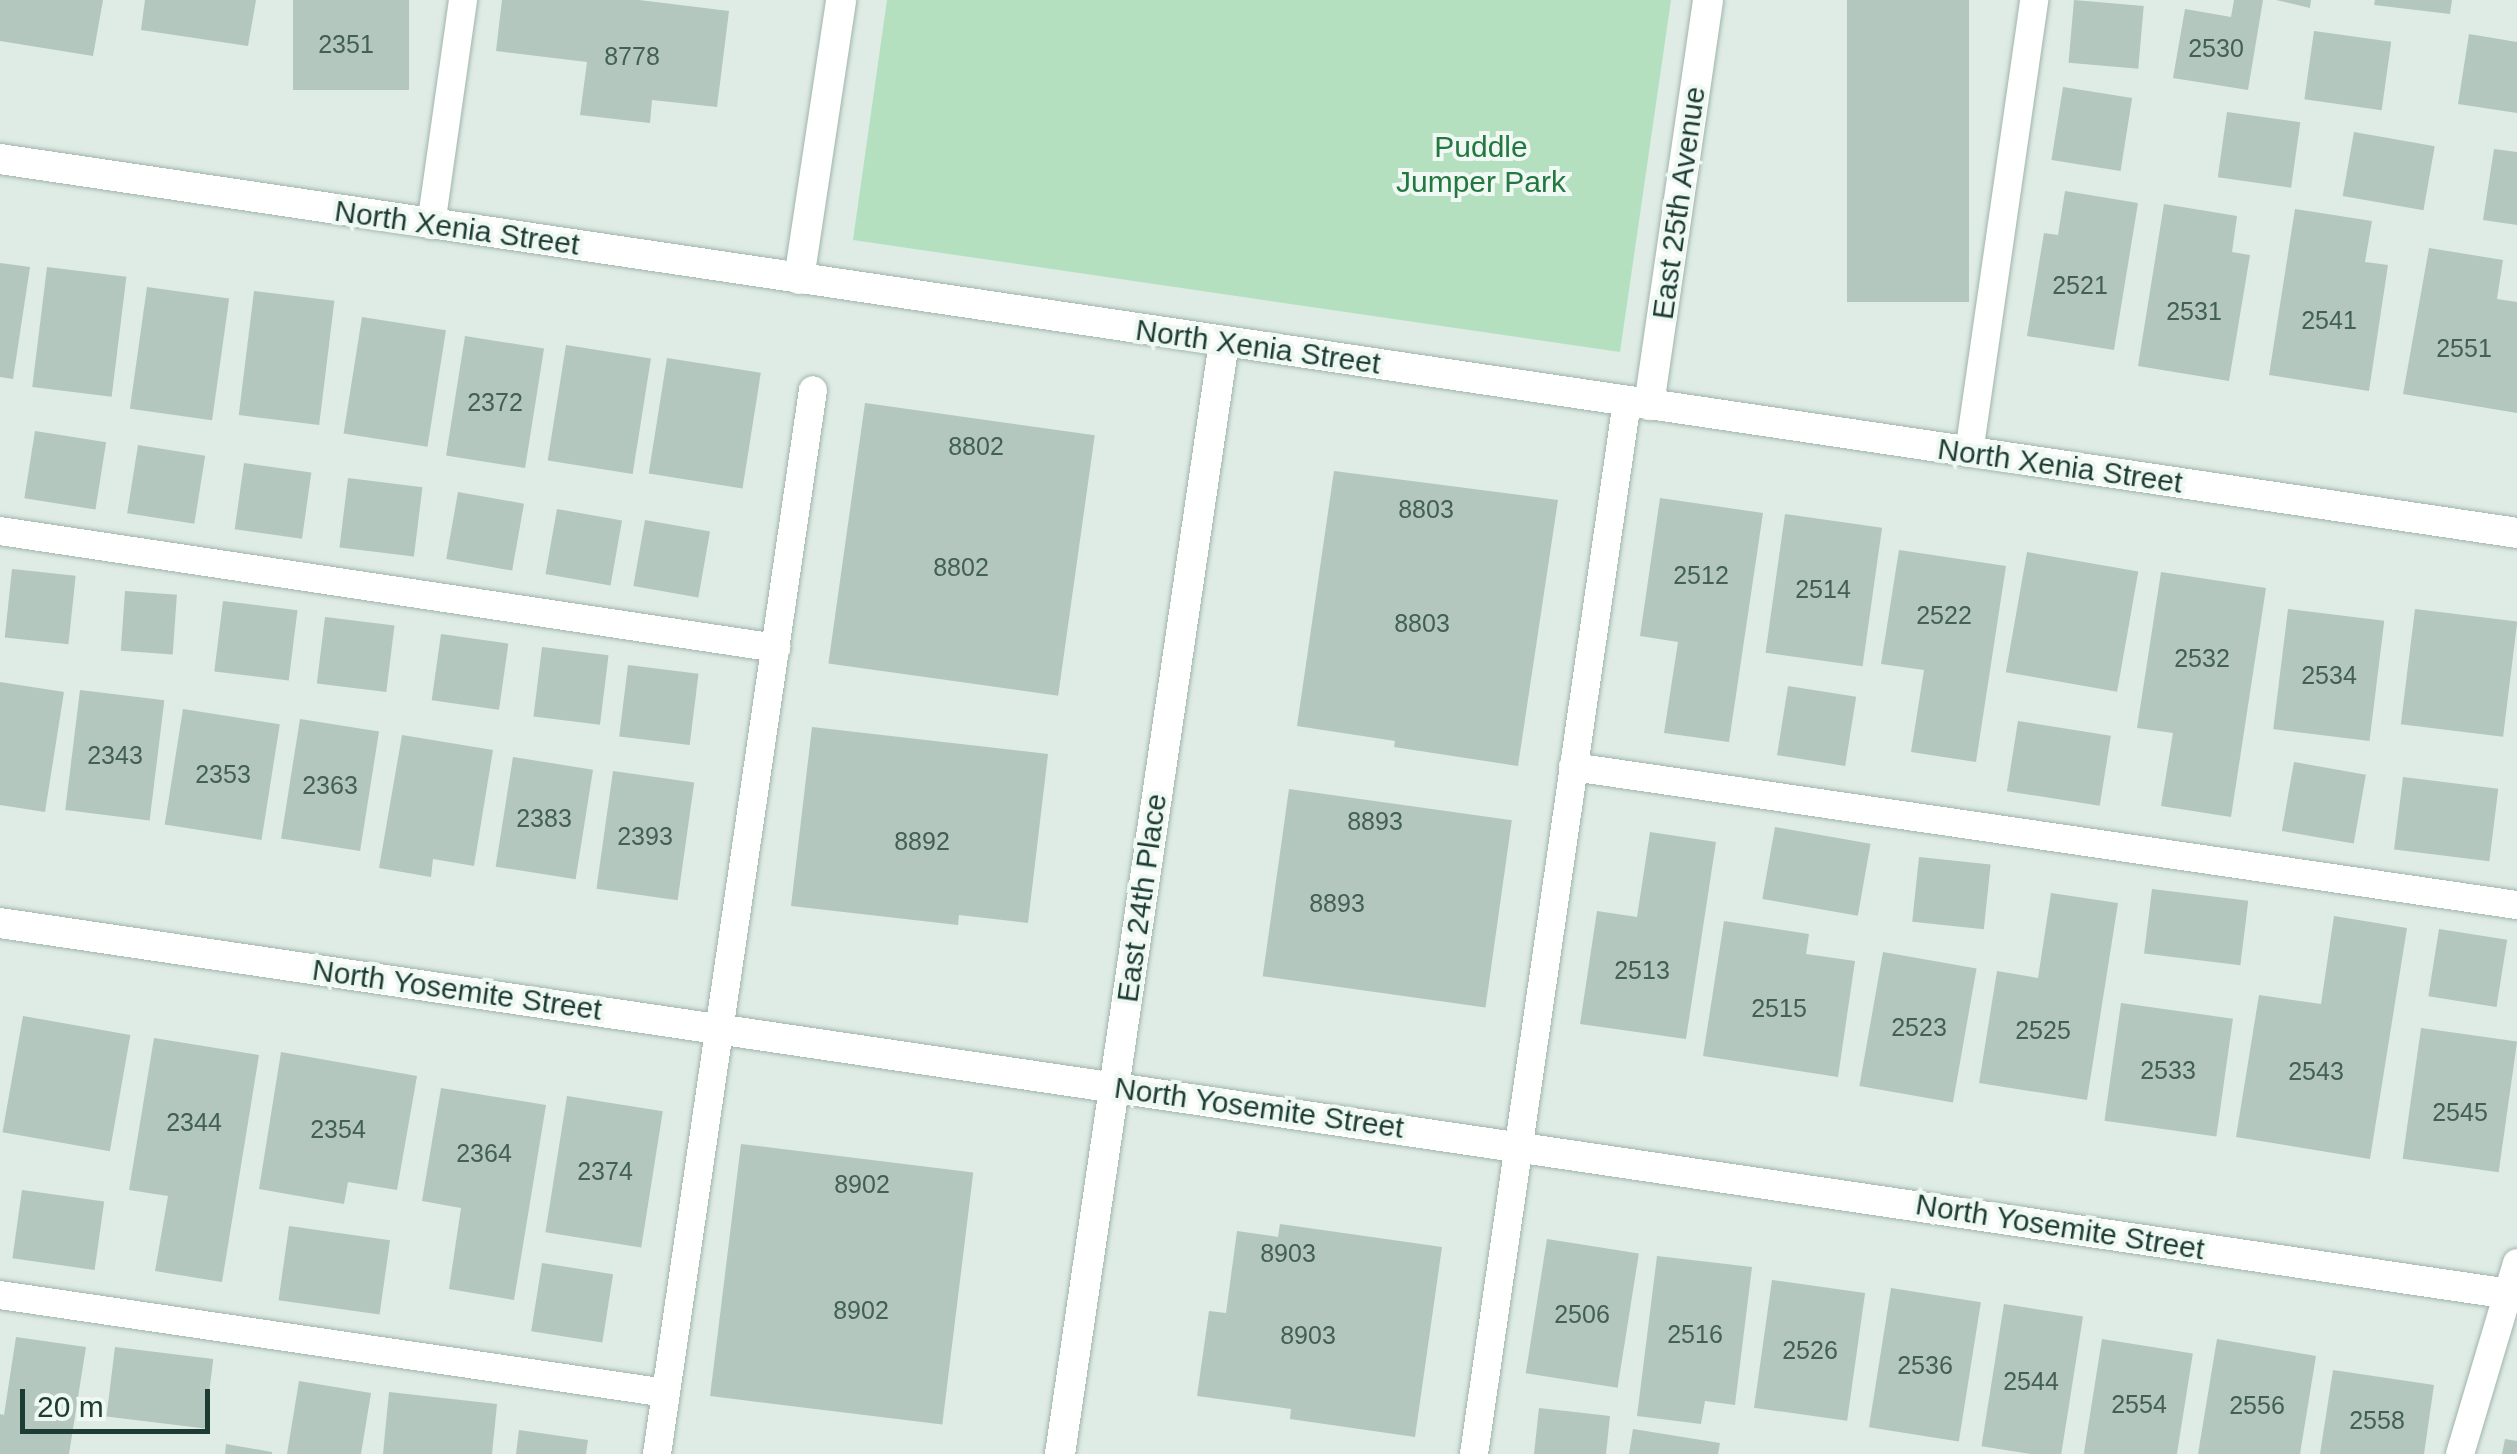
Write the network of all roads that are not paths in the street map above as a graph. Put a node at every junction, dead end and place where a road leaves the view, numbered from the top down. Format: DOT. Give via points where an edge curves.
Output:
graph roads {
  1 [pos="463,0"];
  2 [pos="841,0"];
  3 [pos="1708,0"];
  4 [pos="2034,0"];
  5 [pos="0,160"];
  6 [pos="431,225"];
  7 [pos="799,279"];
  8 [pos="1224,342"];
  9 [pos="814,390"];
  10 [pos="1638,404"];
  11 [pos="1969,452"];
  12 [pos="0,530"];
  13 [pos="2517,533"];
  14 [pos="776,648"];
  15 [pos="1573,767"];
  16 [pos="2517,905"];
  17 [pos="0,923"];
  18 [pos="720,1028"];
  19 [pos="1114,1086"];
  20 [pos="1518,1146"];
  21 [pos="2517,1264"];
  22 [pos="2512,1294"];
  23 [pos="0,1296"];
  24 [pos="666,1394"];
  25 [pos="657,1454"];
  26 [pos="1060,1454"];
  27 [pos="1474,1454"];
  28 [pos="2460,1454"];
  1 -- 6 [label="lane"];
  2 -- 7 [label="street"];
  3 -- 10 [label="street, East 25th Avenue"];
  4 -- 11 [label="lane"];
  5 -- 6 [label="street, North Xenia Street"];
  6 -- 7 [label="street, North Xenia Street"];
  7 -- 8 [label="street, North Xenia Street"];
  8 -- 10 [label="street, North Xenia Street"];
  8 -- 19 [label="street, East 24th Place"];
  9 -- 14 [label="lane"];
  10 -- 11 [label="street, North Xenia Street"];
  10 -- 15 [label="lane"];
  11 -- 13 [label="street, North Xenia Street"];
  12 -- 14 [label="lane"];
  14 -- 18 [label="lane"];
  15 -- 16 [label="lane"];
  15 -- 20 [label="lane"];
  17 -- 18 [label="street, North Yosemite Street"];
  18 -- 19 [label="street, North Yosemite Street"];
  18 -- 24 [label="lane"];
  19 -- 20 [label="street, North Yosemite Street"];
  19 -- 26 [label="street, East 24th Place"];
  20 -- 22 [label="street, North Yosemite Street"];
  20 -- 27 [label="lane"];
  21 -- 22 [label="lane"];
  22 -- 28 [label="lane"];
  23 -- 24 [label="lane"];
  24 -- 25 [label="lane"];
}
